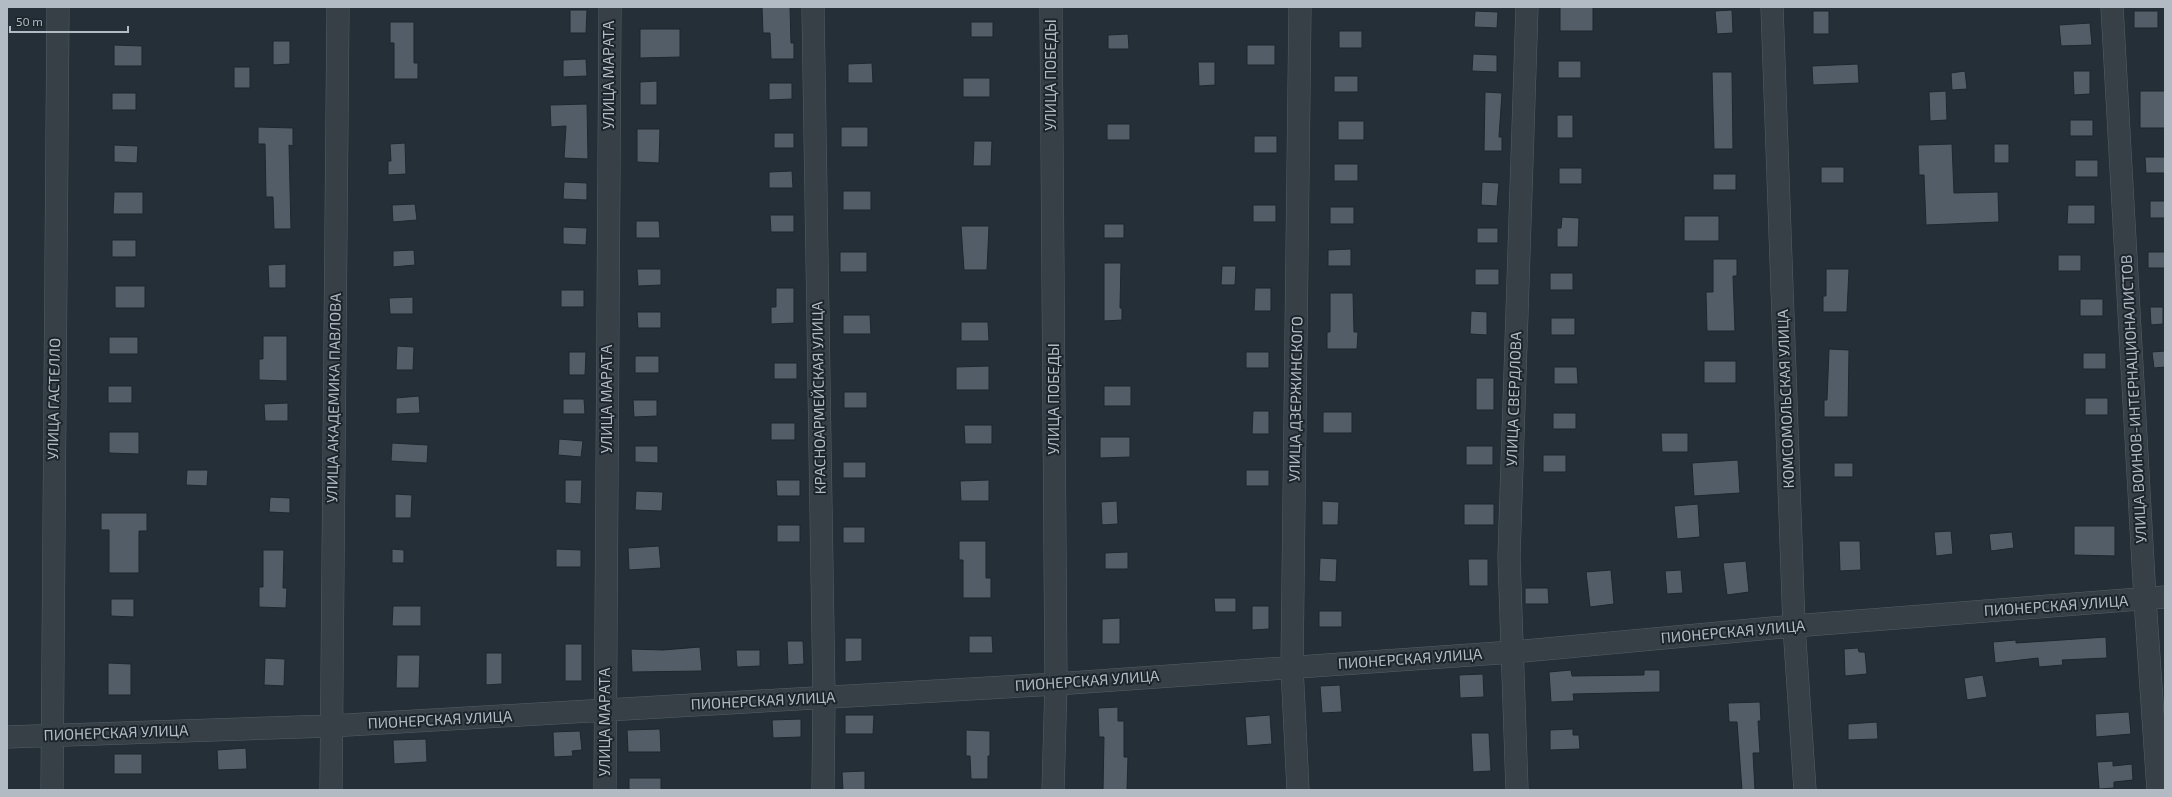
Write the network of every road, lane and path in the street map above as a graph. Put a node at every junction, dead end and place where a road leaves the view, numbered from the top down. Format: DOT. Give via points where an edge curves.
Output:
graph roads {
  1 [pos="58,7"];
  2 [pos="338,7"];
  3 [pos="610,7"];
  4 [pos="813,7"];
  5 [pos="1050,7"];
  6 [pos="1300,7"];
  7 [pos="1527,7"];
  8 [pos="1772,7"];
  9 [pos="2112,7"];
  10 [pos="2155,598"];
  11 [pos="1794,626"];
  12 [pos="1513,652"];
  13 [pos="1292,667"];
  14 [pos="1056,684"];
  15 [pos="824,697"];
  16 [pos="605,710"];
  17 [pos="330,726"];
  18 [pos="51,735"];
  19 [pos="7,737"];
  20 [pos="52,790"];
  21 [pos="331,790"];
  22 [pos="605,790"];
  23 [pos="823,790"];
  24 [pos="1053,790"];
  25 [pos="1298,790"];
  26 [pos="1517,790"];
  27 [pos="1805,790"];
  28 [pos="2158,790"];
  1 -- 18 [label="street, УЛИЦА ГАСТЕЛЛО"];
  2 -- 17 [label="street, УЛИЦА АКАДЕМИКА ПАВЛОВА"];
  3 -- 16 [label="street, УЛИЦА МАРАТА"];
  4 -- 15 [label="street, КРАСНОАРМЕЙСКАЯ УЛИЦА"];
  5 -- 14 [label="street, УЛИЦА ПОБЕДЫ"];
  6 -- 13 [label="street, УЛИЦА ДЗЕРЖИНСКОГО"];
  7 -- 12 [label="street, УЛИЦА СВЕРДЛОВА" via="1509,557"];
  8 -- 11 [label="street, КОМСОМОЛЬСКАЯ УЛИЦА"];
  9 -- 10 [label="street, УЛИЦА ВОИНОВ-ИНТЕРНАЦИОНАЛИСТОВ"];
  10 -- 11 [label="street, ПИОНЕРСКАЯ УЛИЦА"];
  10 -- 28 [label="street, УЛИЦА ВОИНОВ-ИНТЕРНАЦИОНАЛИСТОВ"];
  11 -- 12 [label="street, ПИОНЕРСКАЯ УЛИЦА"];
  11 -- 27 [label="street, КОМСОМОЛЬСКАЯ УЛИЦА"];
  12 -- 13 [label="street, ПИОНЕРСКАЯ УЛИЦА"];
  12 -- 26 [label="street, УЛИЦА СВЕРДЛОВА"];
  13 -- 14 [label="street, ПИОНЕРСКАЯ УЛИЦА"];
  13 -- 25 [label="street, УЛИЦА ДЗЕРЖИНСКОГО"];
  14 -- 15 [label="street, ПИОНЕРСКАЯ УЛИЦА"];
  14 -- 24 [label="street, УЛИЦА ПОБЕДЫ"];
  15 -- 16 [label="street, ПИОНЕРСКАЯ УЛИЦА"];
  15 -- 23 [label="street, КРАСНОАРМЕЙСКАЯ УЛИЦА"];
  16 -- 17 [label="street, ПИОНЕРСКАЯ УЛИЦА"];
  16 -- 22 [label="street, УЛИЦА МАРАТА"];
  17 -- 18 [label="street, ПИОНЕРСКАЯ УЛИЦА"];
  17 -- 21 [label="street, УЛИЦА АКАДЕМИКА ПАВЛОВА"];
  18 -- 19 [label="street, ПИОНЕРСКАЯ УЛИЦА"];
  18 -- 20 [label="street, УЛИЦА ГАСТЕЛЛО"];
}
